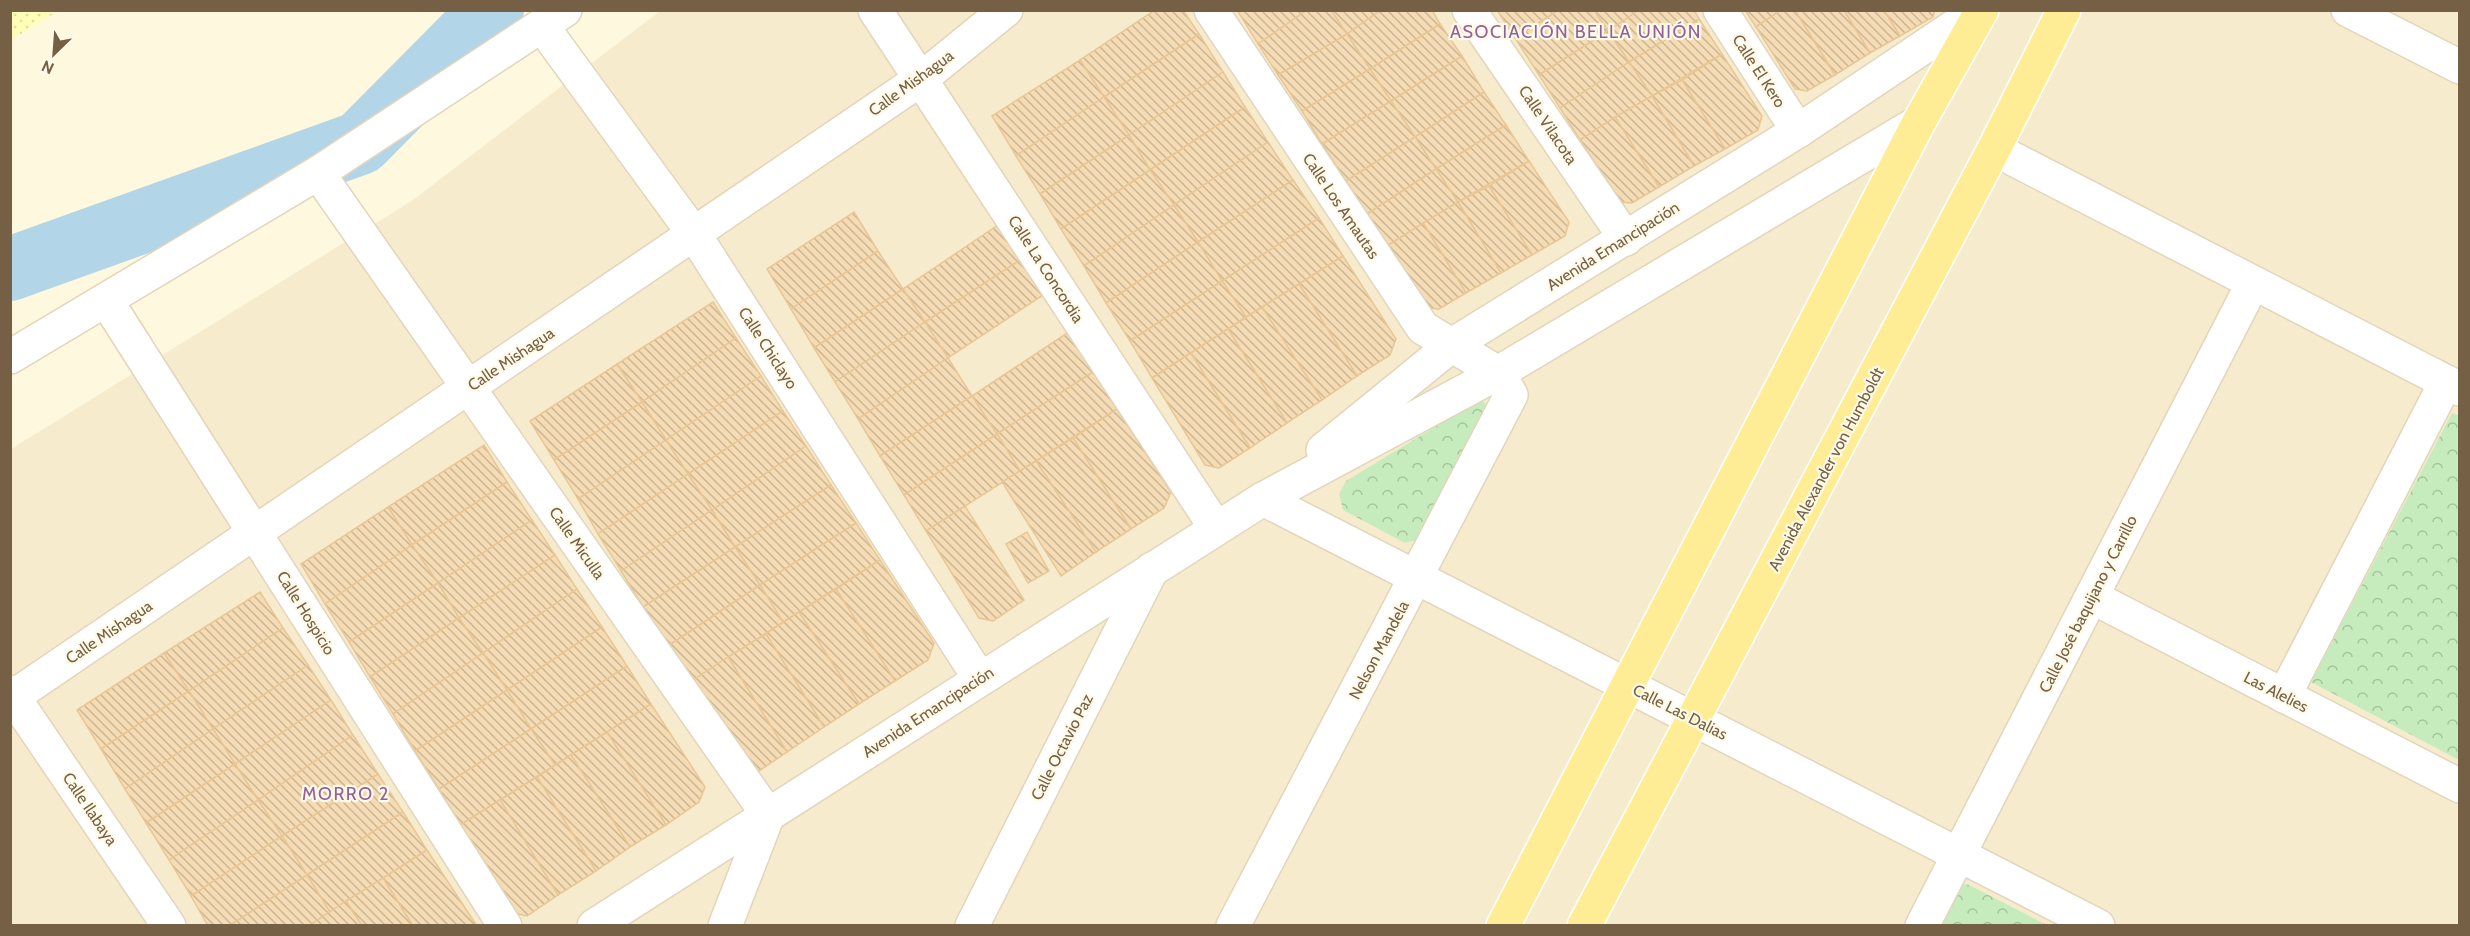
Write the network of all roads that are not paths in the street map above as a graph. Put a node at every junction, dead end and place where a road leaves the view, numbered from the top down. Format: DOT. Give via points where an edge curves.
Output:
graph roads {
  1 [pos="875,10"];
  2 [pos="1006,10"];
  3 [pos="1211,10"];
  4 [pos="1469,10"];
  5 [pos="1720,10"];
  6 [pos="2064,10"];
  7 [pos="2348,10"];
  8 [pos="1979,12"];
  9 [pos="554,18"];
  10 [pos="2460,68"];
  11 [pos="921,79"];
  12 [pos="1919,122"];
  13 [pos="1798,131"];
  14 [pos="1994,149"];
  15 [pos="318,173"];
  16 [pos="694,234"];
  17 [pos="1626,239"];
  18 [pos="2253,283"];
  19 [pos="106,300"];
  20 [pos="1452,345"];
  21 [pos="10,357"];
  22 [pos="1498,373"];
  23 [pos="2453,385"];
  24 [pos="468,388"];
  25 [pos="1263,499"];
  26 [pos="1216,528"];
  27 [pos="255,533"];
  28 [pos="1152,569"];
  29 [pos="1417,577"];
  30 [pos="2092,597"];
  31 [pos="980,679"];
  32 [pos="1628,685"];
  33 [pos="12,696"];
  34 [pos="2284,696"];
  35 [pos="1695,719"];
  36 [pos="2460,786"];
  37 [pos="768,815"];
  38 [pos="1958,854"];
  39 [pos="169,926"];
  40 [pos="505,926"];
  41 [pos="594,926"];
  42 [pos="725,926"];
  43 [pos="972,926"];
  44 [pos="1233,926"];
  45 [pos="1503,926"];
  46 [pos="1584,926"];
  47 [pos="1922,926"];
  48 [pos="2098,926"];
  1 -- 11 [label="street, Calle La Concordia"];
  2 -- 11 [label="street, Calle Mishagua"];
  3 -- 20 [label="street, Calle Los Amautas" via="1423,328"];
  4 -- 17 [label="street, Calle Vilacota"];
  5 -- 13 [label="street, Calle El Kero"];
  6 -- 14 [label="main road, Avenida Alexander von Humboldt"];
  7 -- 10 [label="street"];
  8 -- 12 [label="main road"];
  8 -- 13 [label="street, Avenida Emancipación"];
  9 -- 15 [label="street"];
  9 -- 16 [label="street, Calle Chiclayo"];
  11 -- 16 [label="street, Calle Mishagua"];
  11 -- 26 [label="street, Calle La Concordia"];
  12 -- 22 [label="street, Avenida Emancipación"];
  12 -- 32 [label="main road"];
  13 -- 17 [label="street, Avenida Emancipación"];
  14 -- 18 [label="street"];
  14 -- 35 [label="main road, Avenida Alexander von Humboldt"];
  15 -- 19 [label="street"];
  15 -- 24 [label="street, Calle Miculla"];
  16 -- 24 [label="street, Calle Mishagua"];
  16 -- 31 [label="street, Calle Chiclayo"];
  17 -- 20 [label="street, Avenida Emancipación"];
  18 -- 23 [label="street"];
  18 -- 30 [label="street, Calle José baquijano y Carrillo"];
  19 -- 21 [label="street"];
  19 -- 27 [label="street, Calle Hospicio"];
  20 -- 22 [label="street, Calle Los Amautas"];
  20 -- 25 [label="street, Avenida Emancipación"];
  22 -- 25 [label="street, Avenida Emancipación"];
  22 -- 29 [label="street, Nelson Mandela" via="1511,395"];
  23 -- 34 [label="street"];
  24 -- 27 [label="street, Calle Mishagua"];
  24 -- 37 [label="street, Calle Miculla"];
  25 -- 26 [label="street, Avenida Emancipación"];
  25 -- 29 [label="street, Calle Las Dalias"];
  26 -- 28 [label="street, Avenida Emancipación"];
  27 -- 33 [label="street, Calle Mishagua"];
  27 -- 40 [label="street, Calle Hospicio"];
  28 -- 31 [label="street, Avenida Emancipación"];
  28 -- 43 [label="street, Calle Octavio Paz"];
  29 -- 32 [label="street, Calle Las Dalias"];
  29 -- 44 [label="street, Nelson Mandela"];
  30 -- 34 [label="street, Las Alelies"];
  30 -- 38 [label="street, Calle José baquijano y Carrillo"];
  31 -- 37 [label="street, Avenida Emancipación"];
  32 -- 35 [label="street, Calle Las Dalias"];
  32 -- 45 [label="main road"];
  33 -- 39 [label="street, Calle Ilabaya"];
  34 -- 36 [label="street, Las Alelies"];
  35 -- 38 [label="street, Calle Las Dalias"];
  35 -- 46 [label="main road, Avenida Alexander von Humboldt"];
  37 -- 41 [label="street, Avenida Emancipación"];
  37 -- 42 [label="street"];
  38 -- 47 [label="street, Calle José baquijano y Carrillo"];
  38 -- 48 [label="street, Calle Las Dalias"];
}
